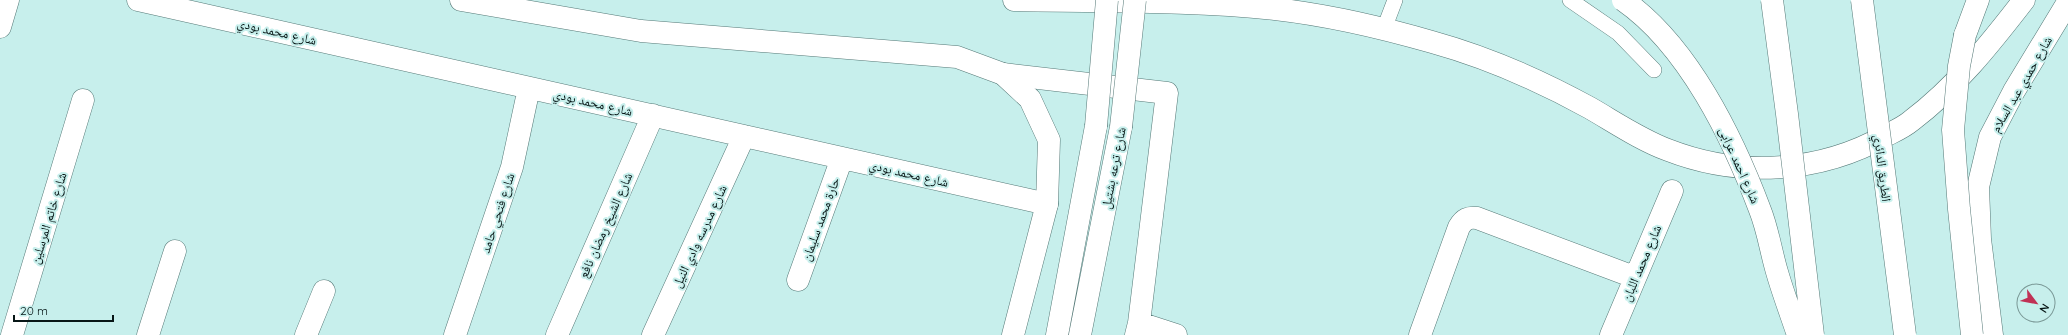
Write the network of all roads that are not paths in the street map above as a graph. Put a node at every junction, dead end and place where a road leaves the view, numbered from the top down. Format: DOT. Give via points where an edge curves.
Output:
graph roads {
  1 [pos="8,0"];
  2 [pos="138,0"];
  3 [pos="461,0"];
  4 [pos="1014,0"];
  5 [pos="1107,0"];
  6 [pos="1135,0"];
  7 [pos="1396,0"];
  8 [pos="1570,0"];
  9 [pos="1623,0"];
  10 [pos="1772,0"];
  11 [pos="1862,0"];
  12 [pos="1978,0"];
  13 [pos="2024,0"];
  14 [pos="2068,2"];
  15 [pos="1587,5"];
  16 [pos="0,27"];
  17 [pos="1384,29"];
  18 [pos="1654,70"];
  19 [pos="1003,74"];
  20 [pos="529,88"];
  21 [pos="83,100"];
  22 [pos="653,115"];
  23 [pos="744,136"];
  24 [pos="842,158"];
  25 [pos="1672,191"];
  26 [pos="1047,204"];
  27 [pos="175,251"];
  28 [pos="1634,277"];
  29 [pos="798,280"];
  30 [pos="324,291"];
  31 [pos="1137,329"];
  32 [pos="12,335"];
  33 [pos="148,335"];
  34 [pos="306,335"];
  35 [pos="455,335"];
  36 [pos="557,335"];
  37 [pos="654,335"];
  38 [pos="1013,335"];
  39 [pos="1057,335"];
  40 [pos="1080,335"];
  41 [pos="1176,335"];
  42 [pos="1420,335"];
  43 [pos="1611,335"];
  44 [pos="1798,335"];
  45 [pos="1813,335"];
  46 [pos="1905,335"];
  47 [pos="1972,335"];
  48 [pos="1992,335"];
  1 -- 16 [label="main road"];
  2 -- 20 [label="main road, شارع محمد بودي"];
  3 -- 19 [label="main road" via="641,31 957,57"];
  4 -- 17 [label="main road" via="1234,6 1315,15"];
  5 -- 39 [label="main road, شارع ترعه بشتيل, bridge" via="1096,126"];
  6 -- 40 [label="main road, شارع ترعه بشتيل, bridge" via="1121,127"];
  7 -- 17 [label="lane"];
  8 -- 15 [label="lane"];
  9 -- 44 [label="main road, شارع احمد عرابى, bridge" via="1660,33 1687,67 1729,137 1761,212"];
  10 -- 45 [label="main road, bridge"];
  11 -- 46 [label="main road, الطريق الدائري, bridge"];
  12 -- 47 [label="main road, bridge" via="1965,35 1959,66 1953,130"];
  13 -- 17 [label="main road" via="1990,44 1952,86 1910,123 1865,148 1817,163 1766,169 1716,164 1667,150 1588,107 1514,72 1436,43"];
  14 -- 48 [label="main road, شارع حمدي عبد السلام" via="2014,91 1990,137 1978,187 1980,239"];
  15 -- 18 [label="lane"];
  19 -- 26 [label="main road" via="1030,100 1049,140"];
  19 -- 31 [label="main road" via="1167,93"];
  20 -- 22 [label="main road, شارع محمد بودي"];
  20 -- 35 [label="main road, شارع فتحي حامد" via="512,167"];
  21 -- 32 [label="main road, شارع خاتم المرسلين"];
  22 -- 23 [label="main road, شارع محمد بودي"];
  22 -- 36 [label="main road, شارع الشيخ رمضان نافع"];
  23 -- 24 [label="main road, شارع محمد بودي"];
  23 -- 37 [label="main road, شارع مدرسه وادي النيل"];
  24 -- 26 [label="main road, شارع محمد بودي"];
  24 -- 29 [label="main road, حارة محمد سليمان"];
  25 -- 28 [label="main road, شارع محمد اللبان"];
  26 -- 38 [label="main road"];
  27 -- 33 [label="main road"];
  28 -- 42 [label="main road" via="1469,217 1459,227"];
  28 -- 43 [label="main road, شارع محمد اللبان"];
  30 -- 34 [label="main road"];
  31 -- 41 [label="main road"];
}
